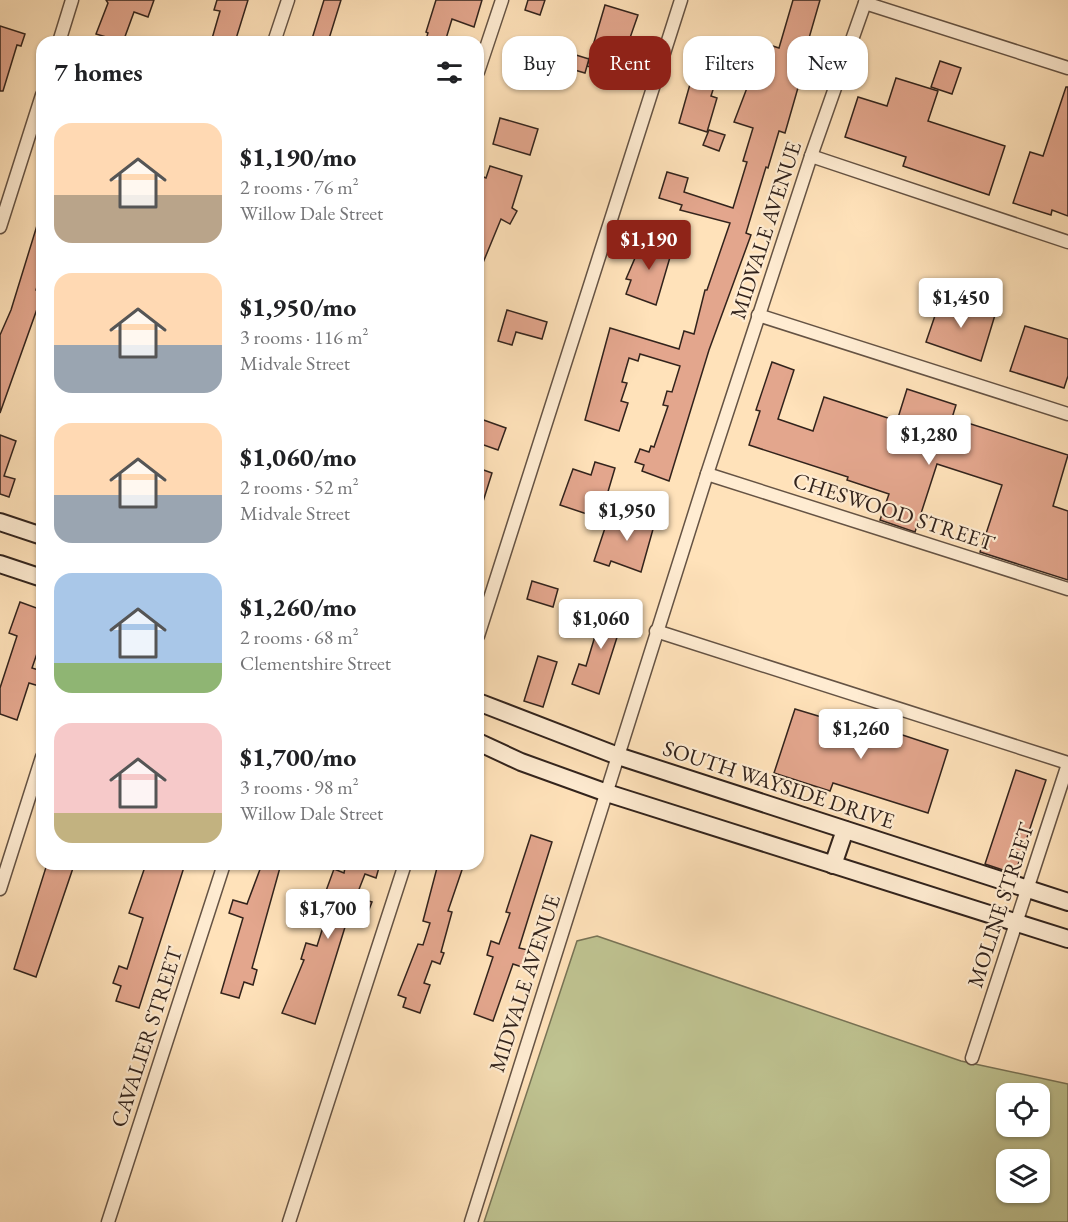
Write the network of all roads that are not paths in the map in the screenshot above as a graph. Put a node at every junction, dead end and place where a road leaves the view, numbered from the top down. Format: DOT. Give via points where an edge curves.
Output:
graph roads {
  1 [pos="72,0"];
  2 [pos="288,0"];
  3 [pos="502,0"];
  4 [pos="681,0"];
  5 [pos="866,2"];
  6 [pos="61,36"];
  7 [pos="276,36"];
  8 [pos="484,54"];
  9 [pos="1068,68"];
  10 [pos="36,114"];
  11 [pos="811,156"];
  12 [pos="0,227"];
  13 [pos="1068,242"];
  14 [pos="758,315"];
  15 [pos="1068,414"];
  16 [pos="707,474"];
  17 [pos="0,522"];
  18 [pos="36,534"];
  19 [pos="0,564"];
  20 [pos="36,576"];
  21 [pos="1068,589"];
  22 [pos="484,617"];
  23 [pos="656,631"];
  24 [pos="484,704"];
  25 [pos="484,745"];
  26 [pos="618,756"];
  27 [pos="1068,764"];
  28 [pos="36,776"];
  29 [pos="607,793"];
  30 [pos="845,830"];
  31 [pos="833,864"];
  32 [pos="222,870"];
  33 [pos="403,870"];
  34 [pos="1028,888"];
  35 [pos="0,889"];
  36 [pos="1068,902"];
  37 [pos="1017,923"];
  38 [pos="1068,939"];
  39 [pos="972,1058"];
  40 [pos="108,1222"];
  41 [pos="289,1222"];
  42 [pos="471,1222"];
  1 -- 6 [label="street"];
  2 -- 7 [label="street"];
  3 -- 8 [label="street"];
  4 -- 22 [label="street"];
  5 -- 9 [label="street"];
  5 -- 11 [label="street, MIDVALE AVENUE"];
  10 -- 12 [label="street"];
  11 -- 13 [label="street"];
  11 -- 14 [label="street, MIDVALE AVENUE"];
  14 -- 15 [label="street"];
  14 -- 16 [label="street, MIDVALE AVENUE"];
  16 -- 21 [label="street, CHESWOOD STREET"];
  16 -- 23 [label="street, MIDVALE AVENUE"];
  17 -- 18 [label="main road"];
  19 -- 20 [label="main road"];
  23 -- 26 [label="street, MIDVALE AVENUE"];
  23 -- 27 [label="street"];
  24 -- 26 [label="main road, SOUTH WAYSIDE DRIVE"];
  25 -- 29 [label="main road"];
  26 -- 29 [label="street, MIDVALE AVENUE"];
  26 -- 30 [label="main road, SOUTH WAYSIDE DRIVE"];
  27 -- 34 [label="street, MOLINE STREET"];
  28 -- 35 [label="street"];
  29 -- 31 [label="main road"];
  29 -- 42 [label="street, MIDVALE AVENUE"];
  30 -- 31 [label="main road"];
  30 -- 34 [label="main road, SOUTH WAYSIDE DRIVE"];
  31 -- 37 [label="main road"];
  32 -- 40 [label="street, CAVALIER STREET"];
  33 -- 41 [label="street"];
  34 -- 36 [label="main road, SOUTH WAYSIDE DRIVE"];
  34 -- 37 [label="street, MOLINE STREET"];
  37 -- 38 [label="main road"];
  37 -- 39 [label="street, MOLINE STREET"];
}
